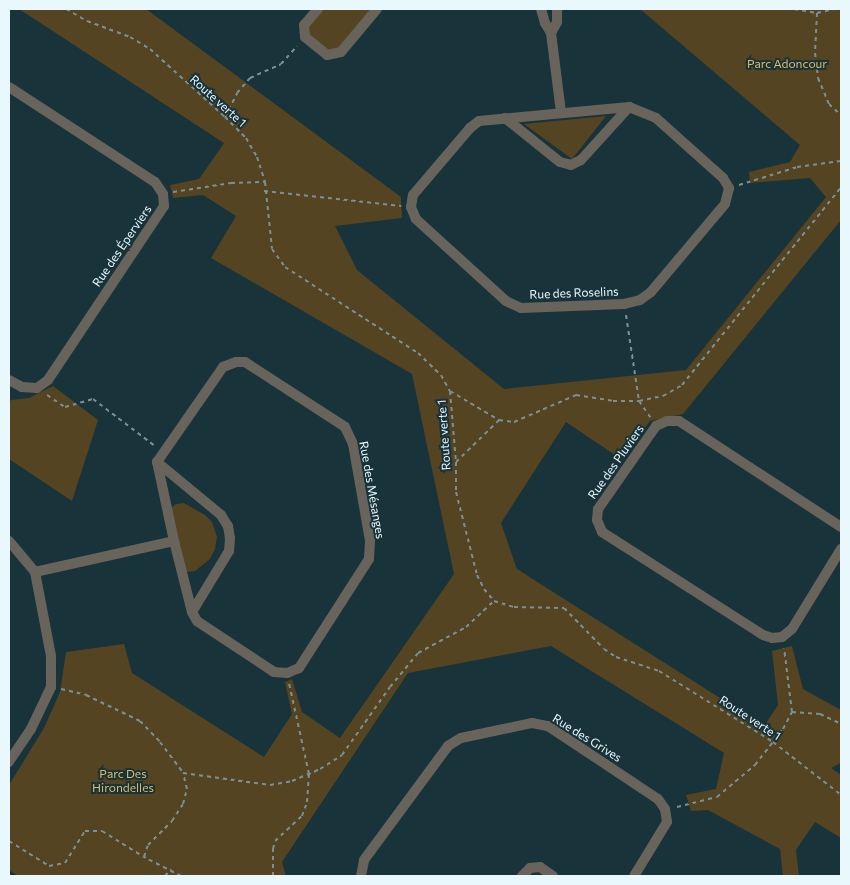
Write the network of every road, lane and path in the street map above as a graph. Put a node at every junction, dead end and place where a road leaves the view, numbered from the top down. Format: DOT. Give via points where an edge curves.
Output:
graph roads {
  1 [pos="66,9"];
  2 [pos="318,9"];
  3 [pos="377,9"];
  4 [pos="542,9"];
  5 [pos="557,9"];
  6 [pos="794,9"];
  7 [pos="835,9"];
  8 [pos="817,13"];
  9 [pos="551,33"];
  10 [pos="305,37"];
  11 [pos="9,87"];
  12 [pos="629,107"];
  13 [pos="561,112"];
  14 [pos="841,114"];
  15 [pos="225,117"];
  16 [pos="505,118"];
  17 [pos="841,161"];
  18 [pos="265,182"];
  19 [pos="841,187"];
  20 [pos="729,188"];
  21 [pos="264,191"];
  22 [pos="163,194"];
  23 [pos="411,207"];
  24 [pos="624,304"];
  25 [pos="9,380"];
  26 [pos="37,388"];
  27 [pos="450,391"];
  28 [pos="639,401"];
  29 [pos="499,420"];
  30 [pos="656,426"];
  31 [pos="163,452"];
  32 [pos="157,462"];
  33 [pos="456,462"];
  34 [pos="841,527"];
  35 [pos="174,541"];
  36 [pos="9,542"];
  37 [pos="841,549"];
  38 [pos="35,572"];
  39 [pos="494,601"];
  40 [pos="192,612"];
  41 [pos="782,637"];
  42 [pos="287,673"];
  43 [pos="51,687"];
  44 [pos="792,712"];
  45 [pos="841,724"];
  46 [pos="773,742"];
  47 [pos="9,762"];
  48 [pos="183,773"];
  49 [pos="309,774"];
  50 [pos="841,795"];
  51 [pos="664,809"];
  52 [pos="9,841"];
  53 [pos="144,857"];
  54 [pos="171,869"];
  55 [pos="165,876"];
  56 [pos="181,876"];
  57 [pos="273,876"];
  58 [pos="361,876"];
  59 [pos="522,876"];
  60 [pos="553,876"];
  61 [pos="634,876"];
  1 -- 15 [label="path, Route verte 1" via="150,49"];
  2 -- 10 [label="street" via="304,26"];
  3 -- 10 [label="street" via="341,52 327,55"];
  4 -- 9 [label="street" via="544,23"];
  5 -- 9 [label="street" via="557,22"];
  6 -- 8 [label="path"];
  7 -- 8 [label="path"];
  8 -- 14 [label="path" via="815,53 818,78 829,104"];
  9 -- 13 [label="street"];
  10 -- 15 [label="path" via="281,64 250,78 236,93"];
  11 -- 22 [label="street, Rue des Éperviers" via="156,182"];
  12 -- 13 [label="street"];
  12 -- 16 [label="street" via="581,160 571,165 560,162"];
  12 -- 20 [label="street" via="656,118 723,178"];
  13 -- 16 [label="street"];
  15 -- 18 [label="path, Route verte 1" via="246,138 257,157"];
  16 -- 23 [label="street" via="480,121 470,128 414,195"];
  17 -- 20 [label="path" via="797,167"];
  18 -- 21 [label="path, Route verte 1"];
  18 -- 22 [label="path" via="232,183"];
  19 -- 28 [label="path" via="682,384 663,396"];
  20 -- 24 [label="street, Rue des Roselins" via="725,204 652,292 640,300"];
  21 -- 23 [label="path"];
  21 -- 27 [label="path, Route verte 1" via="272,249 285,267 418,353 441,375"];
  22 -- 26 [label="street, Rue des Éperviers" via="164,206 48,380"];
  23 -- 24 [label="street, Rue des Roselins" via="423,226 506,301 522,308"];
  24 -- 28 [label="path"];
  25 -- 26 [label="street" via="22,388"];
  26 -- 31 [label="path" via="66,407 93,400"];
  27 -- 29 [label="path"];
  27 -- 33 [label="path, Route verte 1"];
  28 -- 29 [label="path" via="576,396 514,422"];
  28 -- 30 [label="path"];
  29 -- 33 [label="path"];
  30 -- 34 [label="street, Rue des Pluviers" via="667,421 679,421"];
  30 -- 41 [label="street, Rue des Pluviers" via="598,509 597,520 602,532 763,635"];
  31 -- 32 [label="street, Rue des Mésanges"];
  31 -- 42 [label="street, Rue des Mésanges" via="223,366 236,362 245,362 345,427 353,444 370,540 369,558 299,668"];
  32 -- 35 [label="street"];
  32 -- 40 [label="street" via="221,515 228,526 229,550"];
  33 -- 39 [label="path, Route verte 1" via="456,492 471,555 484,589"];
  35 -- 38 [label="street"];
  35 -- 40 [label="street"];
  36 -- 38 [label="street"];
  37 -- 41 [label="street" via="792,629"];
  38 -- 43 [label="street" via="51,656"];
  39 -- 46 [label="path, Route verte 1" via="514,607 564,608 595,642 616,657 659,671"];
  39 -- 49 [label="path" via="466,627 418,653 342,755"];
  40 -- 42 [label="street" via="197,621 274,672"];
  41 -- 44 [label="path"];
  42 -- 49 [label="path"];
  43 -- 47 [label="street" via="30,730"];
  43 -- 48 [label="path" via="86,695 140,721"];
  44 -- 45 [label="path" via="820,714"];
  44 -- 46 [label="path"];
  46 -- 50 [label="path, Route verte 1"];
  46 -- 51 [label="path" via="755,765 717,797"];
  48 -- 49 [label="path" via="270,786"];
  48 -- 53 [label="path" via="187,789 183,804 148,846"];
  49 -- 57 [label="path" via="307,802 302,816 275,841"];
  51 -- 58 [label="street, Rue des Grives" via="658,799 548,726 532,723 460,738 448,746 364,860"];
  51 -- 61 [label="street" via="667,822"];
  52 -- 53 [label="path" via="49,866 65,863 85,831 102,831"];
  53 -- 54 [label="path"];
  54 -- 55 [label="path"];
  54 -- 56 [label="path"];
  59 -- 60 [label="street" via="530,868 540,867"];
}
